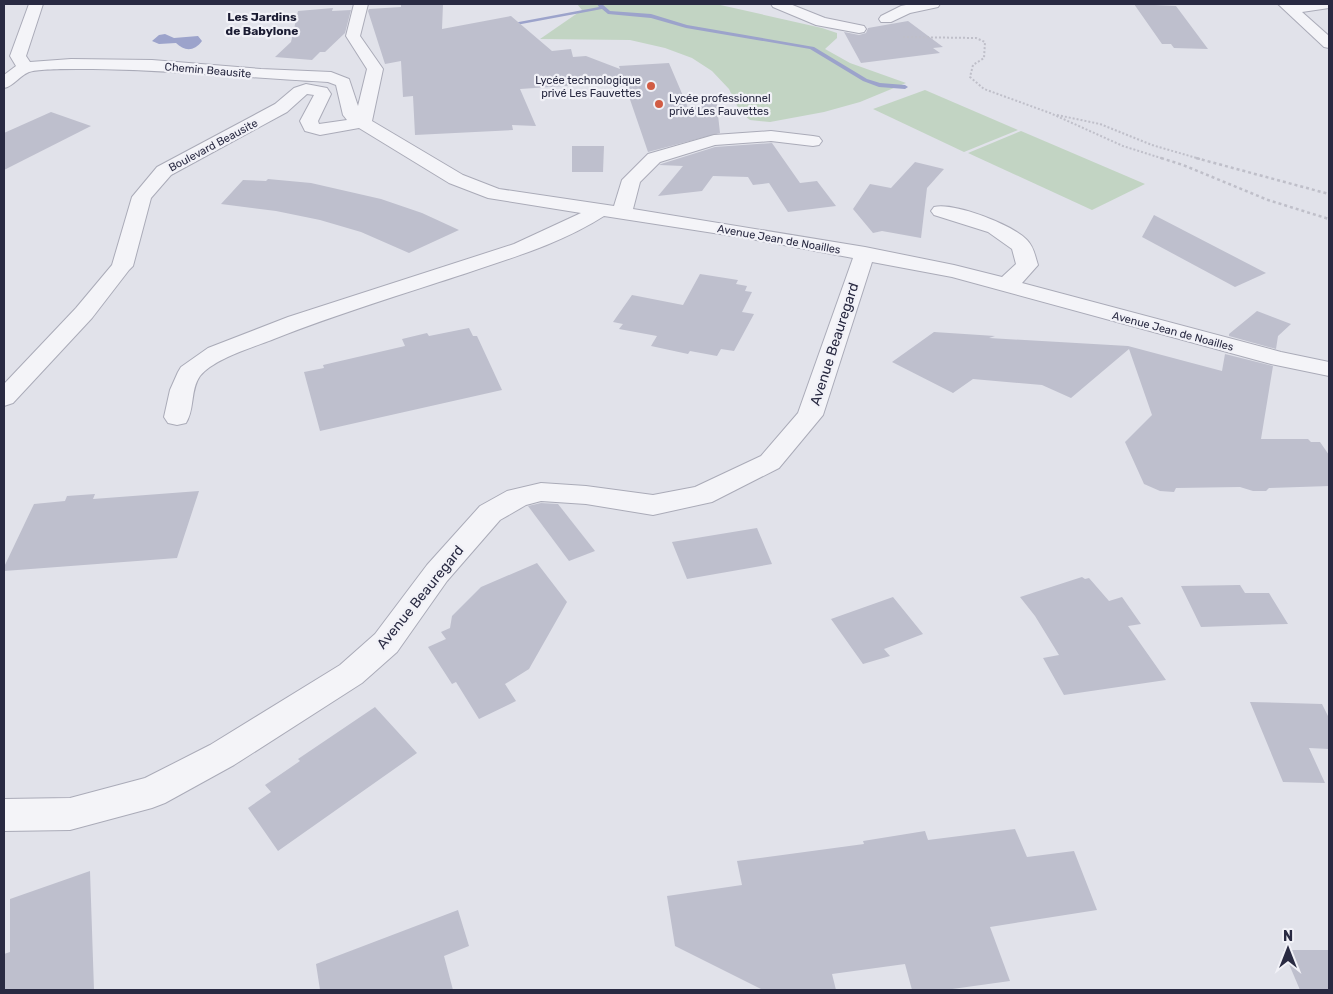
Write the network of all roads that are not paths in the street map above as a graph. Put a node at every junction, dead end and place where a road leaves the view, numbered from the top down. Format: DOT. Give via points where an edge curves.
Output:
graph roads {
  1 [pos="36,4"];
  2 [pos="361,4"];
  3 [pos="778,4"];
  4 [pos="933,4"];
  5 [pos="1329,4"];
  6 [pos="1288,6"];
  7 [pos="886,19"];
  8 [pos="858,29"];
  9 [pos="1329,44"];
  10 [pos="25,67"];
  11 [pos="4,83"];
  12 [pos="363,122"];
  13 [pos="813,141"];
  14 [pos="600,210"];
  15 [pos="941,211"];
  16 [pos="622,214"];
  17 [pos="865,254"];
  18 [pos="1006,286"];
  19 [pos="1329,369"];
  20 [pos="4,398"];
  21 [pos="177,417"];
  22 [pos="4,815"];
  1 -- 10 [label="street" via="18,56"];
  2 -- 12 [label="street" via="353,36 375,70"];
  3 -- 8 [label="street" via="821,22"];
  4 -- 7 [label="street" via="906,9"];
  5 -- 6 [label="street"];
  6 -- 9 [label="street"];
  10 -- 11 [label="street"];
  10 -- 12 [label="street, Chemin Beausite" via="152,65 331,77 343,82 352,115"];
  12 -- 14 [label="street, Avenue Jean de Noailles" via="456,180 495,194"];
  12 -- 20 [label="street, Boulevard Beausite" via="320,130 311,128 309,120 323,94 315,89 306,89 281,108 164,171 142,197 122,266 84,313"];
  13 -- 16 [label="street" via="771,136 714,140 654,158 631,180"];
  14 -- 16 [label="street, Avenue Jean de Noailles"];
  14 -- 21 [label="street" via="579,223 520,248 296,322 216,353 190,372 182,390"];
  15 -- 18 [label="street" via="973,219 1021,246 1026,265"];
  16 -- 17 [label="street, Avenue Jean de Noailles"];
  17 -- 18 [label="street, Avenue Jean de Noailles" via="954,271"];
  17 -- 22 [label="street, Avenue Beauregard" via="810,415 770,462 702,495 653,505 541,492 517,498 490,513 437,573 386,643 351,674 222,755 152,792 70,814"];
  18 -- 19 [label="street, Avenue Jean de Noailles" via="1279,359"];
}
